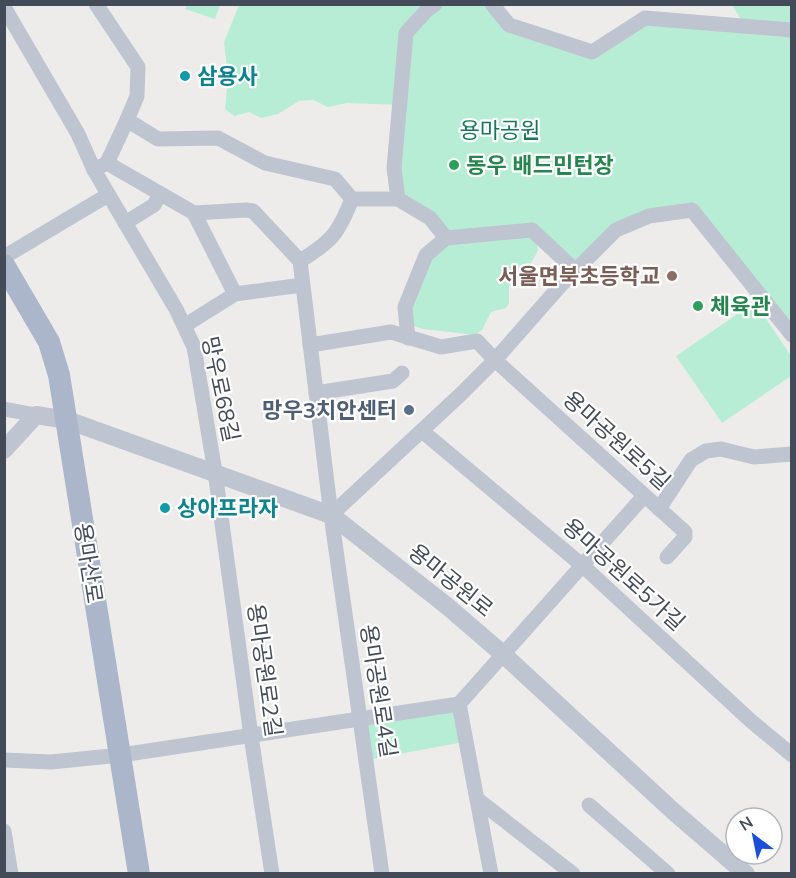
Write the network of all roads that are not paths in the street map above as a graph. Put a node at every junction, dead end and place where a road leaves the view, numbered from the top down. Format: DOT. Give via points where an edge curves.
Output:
graph roads {
  1 [pos="96,4"];
  2 [pos="435,4"];
  3 [pos="492,4"];
  4 [pos="4,7"];
  5 [pos="792,30"];
  6 [pos="127,120"];
  7 [pos="100,167"];
  8 [pos="160,194"];
  9 [pos="108,195"];
  10 [pos="352,199"];
  11 [pos="398,199"];
  12 [pos="194,213"];
  13 [pos="125,223"];
  14 [pos="446,238"];
  15 [pos="4,257"];
  16 [pos="300,261"];
  17 [pos="4,265"];
  18 [pos="576,271"];
  19 [pos="302,285"];
  20 [pos="235,294"];
  21 [pos="184,326"];
  22 [pos="792,335"];
  23 [pos="408,338"];
  24 [pos="309,345"];
  25 [pos="495,360"];
  26 [pos="402,373"];
  27 [pos="316,393"];
  28 [pos="4,409"];
  29 [pos="36,416"];
  30 [pos="67,420"];
  31 [pos="422,431"];
  32 [pos="4,450"];
  33 [pos="792,454"];
  34 [pos="215,472"];
  35 [pos="644,496"];
  36 [pos="659,509"];
  37 [pos="331,514"];
  38 [pos="667,557"];
  39 [pos="583,566"];
  40 [pos="504,654"];
  41 [pos="459,704"];
  42 [pos="360,721"];
  43 [pos="251,736"];
  44 [pos="121,755"];
  45 [pos="792,755"];
  46 [pos="4,760"];
  47 [pos="477,799"];
  48 [pos="589,805"];
  49 [pos="4,831"];
  50 [pos="548,854"];
  51 [pos="11,873"];
  52 [pos="139,873"];
  53 [pos="272,873"];
  54 [pos="382,873"];
  55 [pos="491,873"];
  56 [pos="551,873"];
  57 [pos="573,873"];
  58 [pos="668,873"];
  59 [pos="746,873"];
  1 -- 6 [label="street" via="138,67 137,96"];
  2 -- 11 [label="street" via="406,33 394,168"];
  3 -- 5 [label="street" via="509,25 592,52 645,18"];
  4 -- 7 [label="street, 망우로68길"];
  6 -- 7 [label="street"];
  6 -- 10 [label="street" via="158,139 218,138 265,163 335,179"];
  7 -- 8 [label="street"];
  7 -- 9 [label="street, 망우로68길"];
  8 -- 12 [label="street"];
  8 -- 13 [label="street" via="154,206"];
  9 -- 13 [label="street, 망우로68길"];
  9 -- 15 [label="street"];
  10 -- 11 [label="street"];
  10 -- 16 [label="street" via="343,222 329,241"];
  11 -- 14 [label="street" via="430,218"];
  12 -- 16 [label="street" via="253,211"];
  12 -- 20 [label="street"];
  13 -- 21 [label="street, 망우로68길"];
  14 -- 18 [label="street" via="532,230"];
  14 -- 23 [label="street" via="424,258 409,295 405,307"];
  16 -- 19 [label="street, 용마공원로4길"];
  17 -- 30 [label="main road, 용마산로" via="49,342"];
  18 -- 22 [label="street" via="616,231 649,216 692,210"];
  18 -- 25 [label="street"];
  19 -- 20 [label="street"];
  19 -- 24 [label="street, 용마공원로4길"];
  20 -- 21 [label="street"];
  21 -- 34 [label="street, 망우로68길" via="194,347"];
  23 -- 24 [label="street" via="390,332"];
  23 -- 25 [label="street, 용마공원로5길" via="441,347 476,341"];
  24 -- 27 [label="street, 용마공원로4길"];
  25 -- 31 [label="street"];
  25 -- 35 [label="street, 용마공원로5길"];
  26 -- 27 [label="street" via="393,381"];
  27 -- 37 [label="street, 용마공원로4길"];
  28 -- 29 [label="street"];
  29 -- 30 [label="street, 용마공원로"];
  29 -- 32 [label="street"];
  30 -- 34 [label="street, 용마공원로"];
  30 -- 44 [label="main road, 용마산로"];
  31 -- 37 [label="street"];
  31 -- 39 [label="street, 용마공원로5가길"];
  33 -- 36 [label="street" via="754,457 721,449 706,451 688,464"];
  34 -- 37 [label="street, 용마공원로"];
  34 -- 43 [label="street, 용마공원로2길"];
  35 -- 36 [label="street, 용마공원로5길"];
  35 -- 39 [label="street"];
  36 -- 38 [label="street, 용마공원로5길" via="686,534"];
  37 -- 40 [label="street, 용마공원로"];
  37 -- 42 [label="street, 용마공원로4길"];
  39 -- 40 [label="street"];
  39 -- 45 [label="street, 용마공원로5가길"];
  40 -- 41 [label="street"];
  40 -- 59 [label="street, 용마공원로" via="673,811"];
  41 -- 42 [label="street"];
  41 -- 47 [label="street"];
  42 -- 43 [label="street"];
  42 -- 54 [label="street, 용마공원로4길"];
  43 -- 44 [label="street"];
  43 -- 53 [label="street, 용마공원로2길"];
  44 -- 46 [label="street" via="51,762"];
  44 -- 52 [label="main road, 용마산로"];
  47 -- 50 [label="street"];
  47 -- 55 [label="street"];
  48 -- 58 [label="street"];
  49 -- 51 [label="street"];
  50 -- 56 [label="street"];
  50 -- 57 [label="street"];
}
